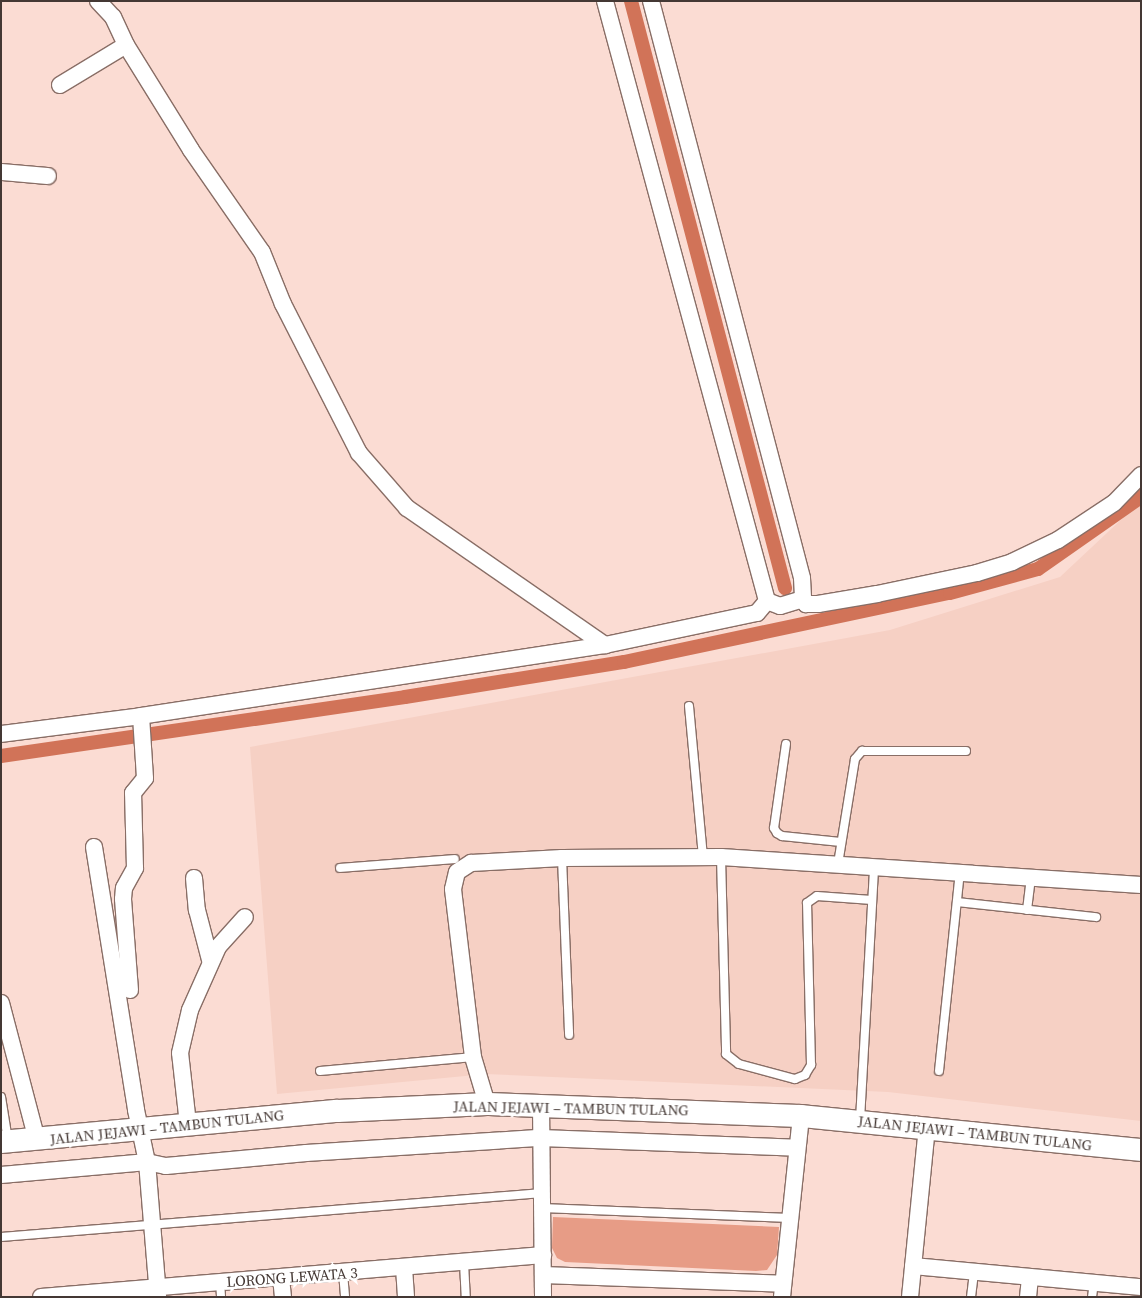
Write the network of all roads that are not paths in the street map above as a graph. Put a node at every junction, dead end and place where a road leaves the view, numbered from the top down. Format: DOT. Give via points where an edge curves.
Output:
graph roads {
  1 [pos="98,1"];
  2 [pos="606,1"];
  3 [pos="651,1"];
  4 [pos="126,45"];
  5 [pos="60,86"];
  6 [pos="1,172"];
  7 [pos="48,176"];
  8 [pos="1141,475"];
  9 [pos="803,599"];
  10 [pos="767,602"];
  11 [pos="605,645"];
  12 [pos="689,706"];
  13 [pos="141,721"];
  14 [pos="1,734"];
  15 [pos="786,744"];
  16 [pos="966,751"];
  17 [pos="841,842"];
  18 [pos="94,847"];
  19 [pos="703,857"];
  20 [pos="721,857"];
  21 [pos="562,858"];
  22 [pos="454,859"];
  23 [pos="838,864"];
  24 [pos="874,865"];
  25 [pos="340,868"];
  26 [pos="960,872"];
  27 [pos="1031,877"];
  28 [pos="194,878"];
  29 [pos="1141,885"];
  30 [pos="872,900"];
  31 [pos="957,902"];
  32 [pos="1027,910"];
  33 [pos="245,917"];
  34 [pos="1096,917"];
  35 [pos="210,960"];
  36 [pos="130,990"];
  37 [pos="1,1003"];
  38 [pos="569,1035"];
  39 [pos="473,1057"];
  40 [pos="320,1071"];
  41 [pos="939,1071"];
  42 [pos="1,1097"];
  43 [pos="487,1104"];
  44 [pos="541,1105"];
  45 [pos="801,1116"];
  46 [pos="860,1122"];
  47 [pos="188,1124"];
  48 [pos="927,1127"];
  49 [pos="139,1129"];
  50 [pos="541,1138"];
  51 [pos="36,1140"];
  52 [pos="5,1142"];
  53 [pos="797,1148"];
  54 [pos="1141,1150"];
  55 [pos="147,1162"];
  56 [pos="1,1175"];
  57 [pos="542,1201"];
  58 [pos="790,1218"];
  59 [pos="153,1226"];
  60 [pos="1,1237"];
  61 [pos="543,1255"];
  62 [pos="464,1263"];
  63 [pos="913,1266"];
  64 [pos="404,1268"];
  65 [pos="974,1272"];
  66 [pos="343,1273"];
  67 [pos="543,1276"];
  68 [pos="1030,1277"];
  69 [pos="281,1278"];
  70 [pos="1141,1287"];
  71 [pos="221,1289"];
  72 [pos="782,1290"];
  73 [pos="1093,1290"];
  74 [pos="158,1292"];
  75 [pos="41,1297"];
  76 [pos="283,1297"];
  77 [pos="345,1297"];
  78 [pos="406,1297"];
  79 [pos="466,1297"];
  80 [pos="544,1297"];
  81 [pos="910,1297"];
  82 [pos="971,1297"];
  83 [pos="1028,1297"];
  1 -- 4 [label="street" via="113,17"];
  2 -- 10 [label="street"];
  3 -- 9 [label="street" via="802,578"];
  4 -- 5 [label="street"];
  4 -- 11 [label="street" via="191,150 262,252 283,304 359,454 407,508"];
  6 -- 7 [label="street"];
  8 -- 9 [label="street" via="1114,503 1058,540 1012,562 977,573 877,594 818,604 806,604"];
  9 -- 10 [label="street" via="780,606"];
  10 -- 11 [label="street" via="757,613"];
  11 -- 13 [label="street"];
  12 -- 19 [label="lane"];
  13 -- 14 [label="street"];
  13 -- 36 [label="street" via="145,778 133,793 135,868 124,888 122,900"];
  15 -- 17 [label="lane" via="774,828 782,836"];
  16 -- 17 [label="lane" via="862,751 855,759"];
  17 -- 23 [label="lane"];
  18 -- 49 [label="street"];
  19 -- 20 [label="street"];
  19 -- 21 [label="street"];
  20 -- 23 [label="street"];
  20 -- 30 [label="lane" via="726,1054 739,1064 795,1078 805,1075 811,1065 807,903 817,896"];
  21 -- 38 [label="lane"];
  21 -- 39 [label="street" via="471,864 456,872 453,889"];
  22 -- 25 [label="lane"];
  23 -- 24 [label="street"];
  24 -- 26 [label="street"];
  24 -- 30 [label="lane"];
  26 -- 27 [label="street"];
  26 -- 31 [label="lane"];
  27 -- 29 [label="street"];
  27 -- 32 [label="lane"];
  28 -- 35 [label="street" via="197,910"];
  30 -- 46 [label="lane"];
  31 -- 32 [label="lane"];
  31 -- 41 [label="lane"];
  32 -- 34 [label="lane"];
  33 -- 35 [label="street"];
  35 -- 47 [label="street" via="190,1010 180,1053"];
  37 -- 51 [label="street"];
  39 -- 40 [label="lane"];
  39 -- 43 [label="street"];
  42 -- 52 [label="lane"];
  43 -- 44 [label="street, JALAN JEJAWI – TAMBUN TULANG"];
  43 -- 47 [label="street, JALAN JEJAWI – TAMBUN TULANG" via="347,1110"];
  44 -- 45 [label="street, JALAN JEJAWI – TAMBUN TULANG"];
  44 -- 50 [label="street"];
  45 -- 46 [label="street, JALAN JEJAWI – TAMBUN TULANG"];
  45 -- 53 [label="street"];
  46 -- 48 [label="street, JALAN JEJAWI – TAMBUN TULANG"];
  47 -- 49 [label="street, JALAN JEJAWI – TAMBUN TULANG"];
  48 -- 54 [label="street, JALAN JEJAWI – TAMBUN TULANG"];
  48 -- 63 [label="street"];
  49 -- 51 [label="street, JALAN JEJAWI – TAMBUN TULANG"];
  49 -- 55 [label="street"];
  50 -- 53 [label="street"];
  50 -- 55 [label="street" via="306,1153 166,1166"];
  50 -- 57 [label="street"];
  51 -- 52 [label="street, JALAN JEJAWI – TAMBUN TULANG"];
  53 -- 58 [label="street"];
  55 -- 56 [label="street"];
  55 -- 59 [label="street"];
  57 -- 58 [label="lane"];
  57 -- 59 [label="lane"];
  57 -- 61 [label="street"];
  58 -- 72 [label="street"];
  59 -- 60 [label="lane"];
  59 -- 74 [label="street"];
  61 -- 62 [label="street, LORONG LEWATA 3"];
  61 -- 67 [label="street"];
  62 -- 64 [label="street, LORONG LEWATA 3"];
  62 -- 79 [label="lane"];
  63 -- 65 [label="street"];
  63 -- 81 [label="street"];
  64 -- 66 [label="street, LORONG LEWATA 3"];
  64 -- 78 [label="street"];
  65 -- 68 [label="street"];
  65 -- 82 [label="lane"];
  66 -- 69 [label="street, LORONG LEWATA 3"];
  66 -- 77 [label="lane"];
  67 -- 72 [label="street"];
  67 -- 80 [label="street"];
  68 -- 73 [label="street"];
  68 -- 83 [label="street"];
  69 -- 71 [label="street, LORONG LEWATA 3"];
  69 -- 76 [label="street"];
  70 -- 73 [label="street"];
  71 -- 74 [label="street, LORONG LEWATA 3"];
  74 -- 75 [label="street, LORONG LEWATA 3"];
}
